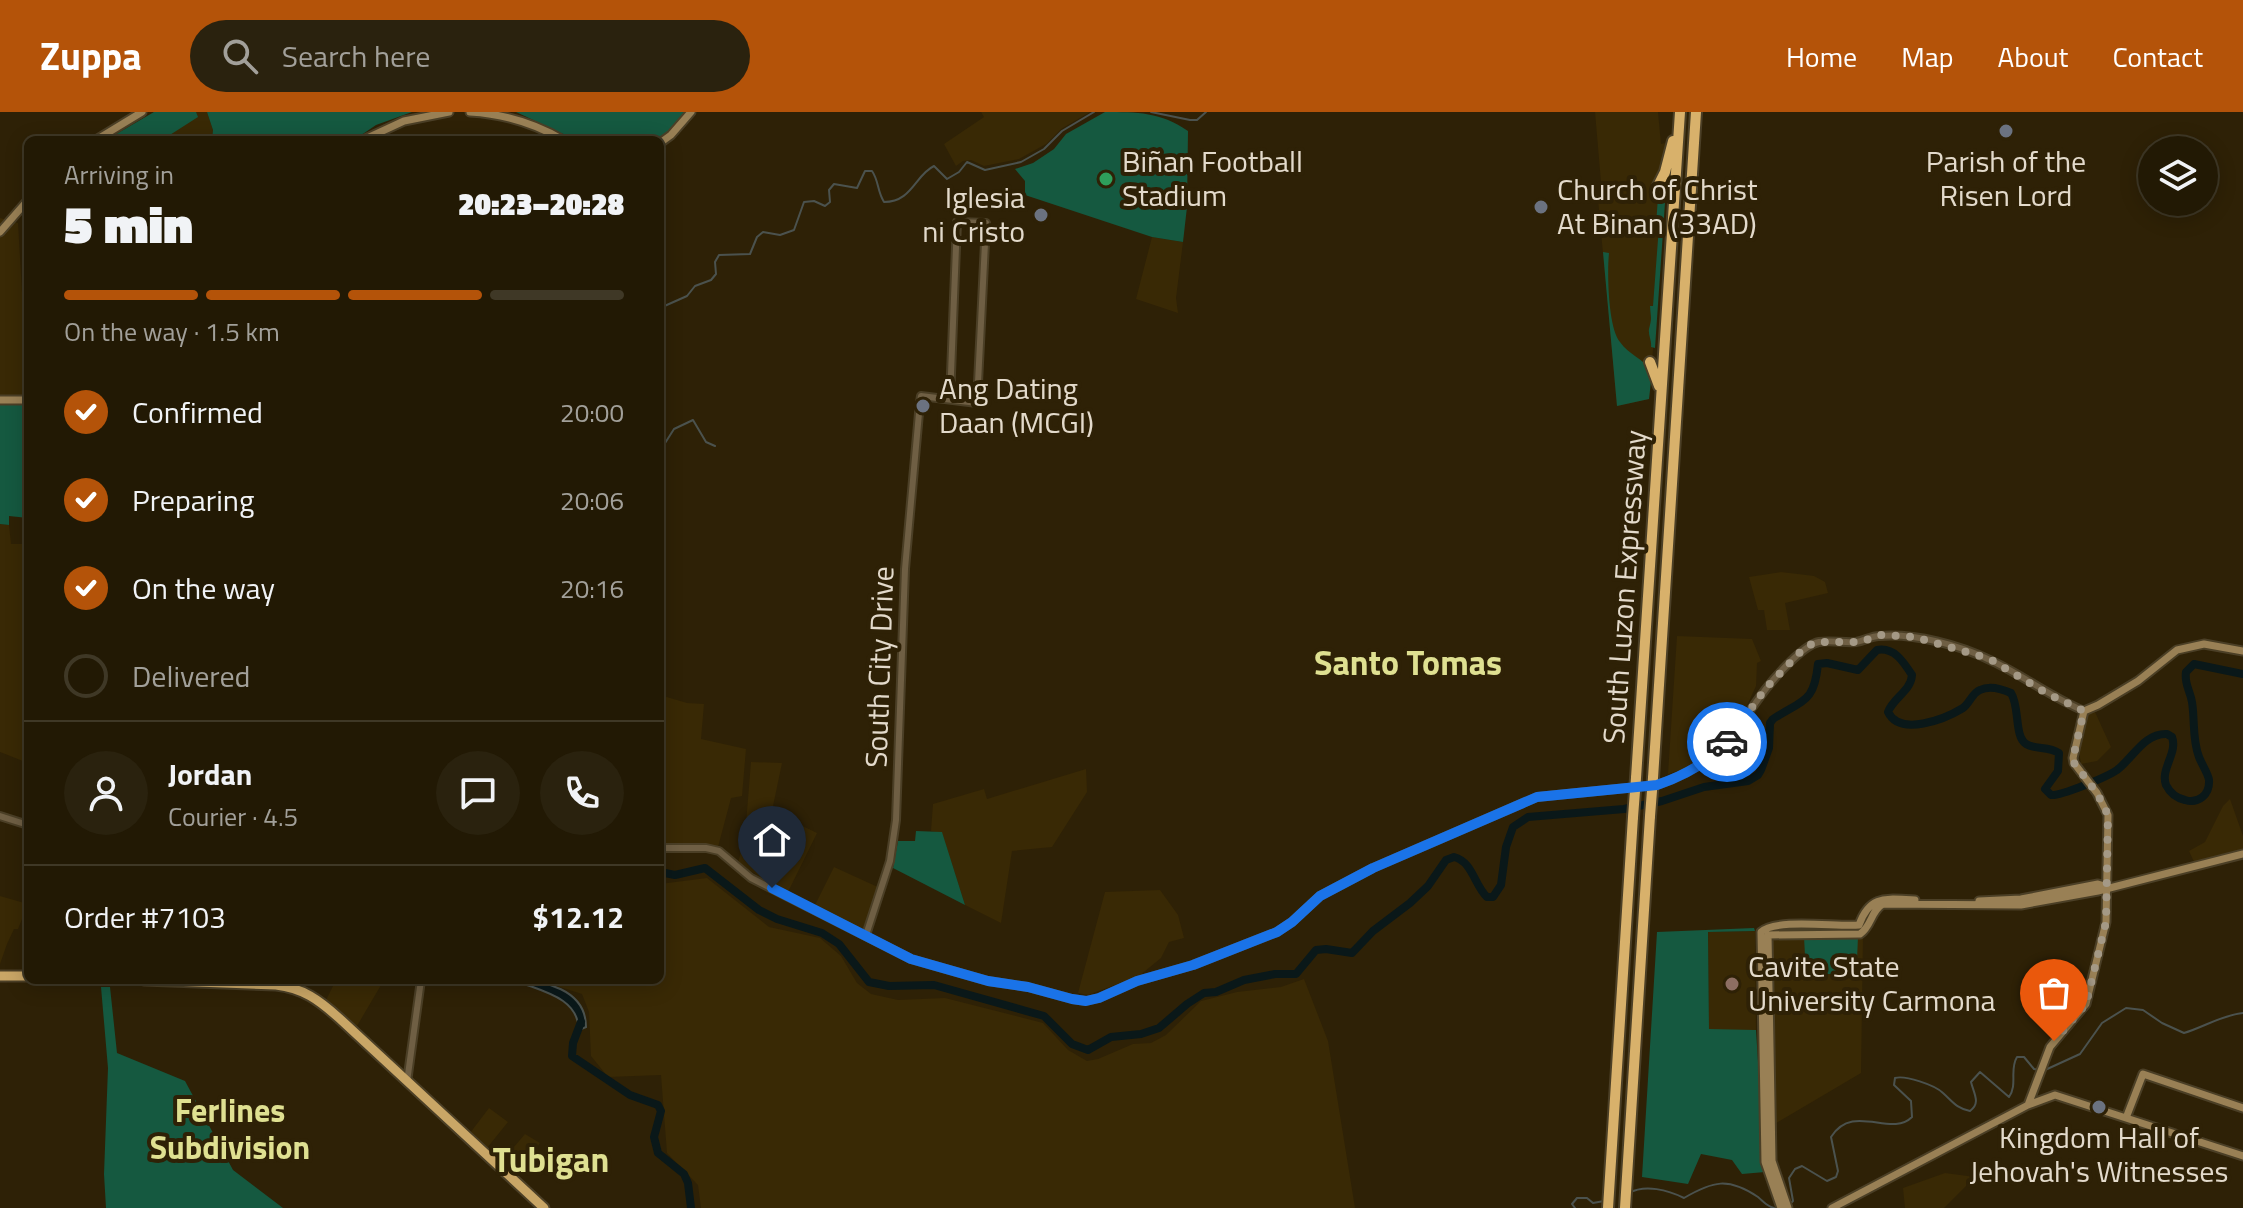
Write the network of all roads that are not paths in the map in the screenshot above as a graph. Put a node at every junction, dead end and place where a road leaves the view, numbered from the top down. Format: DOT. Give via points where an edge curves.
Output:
graph roads {
  1 [pos="142,112"];
  2 [pos="449,112"];
  3 [pos="470,112"];
  4 [pos="691,112"];
  5 [pos="1680,112"];
  6 [pos="1696,112"];
  7 [pos="103,136"];
  8 [pos="372,136"];
  9 [pos="556,136"];
  10 [pos="664,140"];
  11 [pos="1658,186"];
  12 [pos="24,205"];
  13 [pos="0,232"];
  14 [pos="1650,362"];
  15 [pos="950,399"];
  16 [pos="0,400"];
  17 [pos="24,400"];
  18 [pos="1661,400"];
  19 [pos="2243,651"];
  20 [pos="2084,711"];
  21 [pos="0,816"];
  22 [pos="24,824"];
  23 [pos="664,848"];
  24 [pos="2243,854"];
  25 [pos="2108,887"];
  26 [pos="866,935"];
  27 [pos="0,976"];
  28 [pos="24,976"];
  29 [pos="250,984"];
  30 [pos="420,984"];
  31 [pos="407,1082"];
  32 [pos="2028,1105"];
  33 [pos="2243,1108"];
  34 [pos="2126,1118"];
  35 [pos="2243,1156"];
  36 [pos="1779,1194"];
  37 [pos="544,1208"];
  38 [pos="1608,1208"];
  39 [pos="1625,1208"];
  40 [pos="1781,1208"];
  41 [pos="1788,1208"];
  42 [pos="1832,1208"];
  1 -- 7 [label="main road"];
  2 -- 8 [label="main road" via="404,121"];
  3 -- 9 [label="main road" via="539,126"];
  4 -- 10 [label="main road"];
  5 -- 11 [label="highway"];
  5 -- 18 [label="highway, South Luzon Expressway"];
  6 -- 39 [label="highway, South Luzon Expressway, bridge"];
  12 -- 13 [label="main road"];
  14 -- 18 [label="highway"];
  15 -- 15 [label="street" via="957,222 986,223 977,403"];
  15 -- 26 [label="street, South City Drive" via="921,396 905,569 896,820 890,861"];
  16 -- 17 [label="main road"];
  18 -- 38 [label="highway, South Luzon Expressway, bridge"];
  19 -- 20 [label="main road" via="2204,644 2177,650 2129,687"];
  20 -- 25 [label="main road" via="2074,763 2108,815"];
  20 -- 26 [label="street" via="1990,659 1915,637 1817,642 1805,647 1766,688 1711,758 1673,780 1537,797 1373,868 1320,896 1277,932 1099,998 1072,999 952,972 898,954"];
  21 -- 22 [label="street"];
  23 -- 26 [label="street" via="719,851 746,875"];
  24 -- 25 [label="main road"];
  25 -- 32 [label="main road" via="2106,922 2086,1004 2054,1041"];
  25 -- 36 [label="main road" via="2098,884 2006,901 1890,899 1867,907 1859,925 1763,928 1765,1162"];
  27 -- 28 [label="highway"];
  29 -- 31 [label="highway" via="297,989 324,1004"];
  30 -- 31 [label="street"];
  31 -- 37 [label="highway"];
  32 -- 34 [label="main road" via="2055,1095"];
  32 -- 42 [label="main road"];
  33 -- 34 [label="main road" via="2143,1074"];
  34 -- 35 [label="main road"];
  36 -- 40 [label="main road"];
  36 -- 41 [label="main road"];
}
